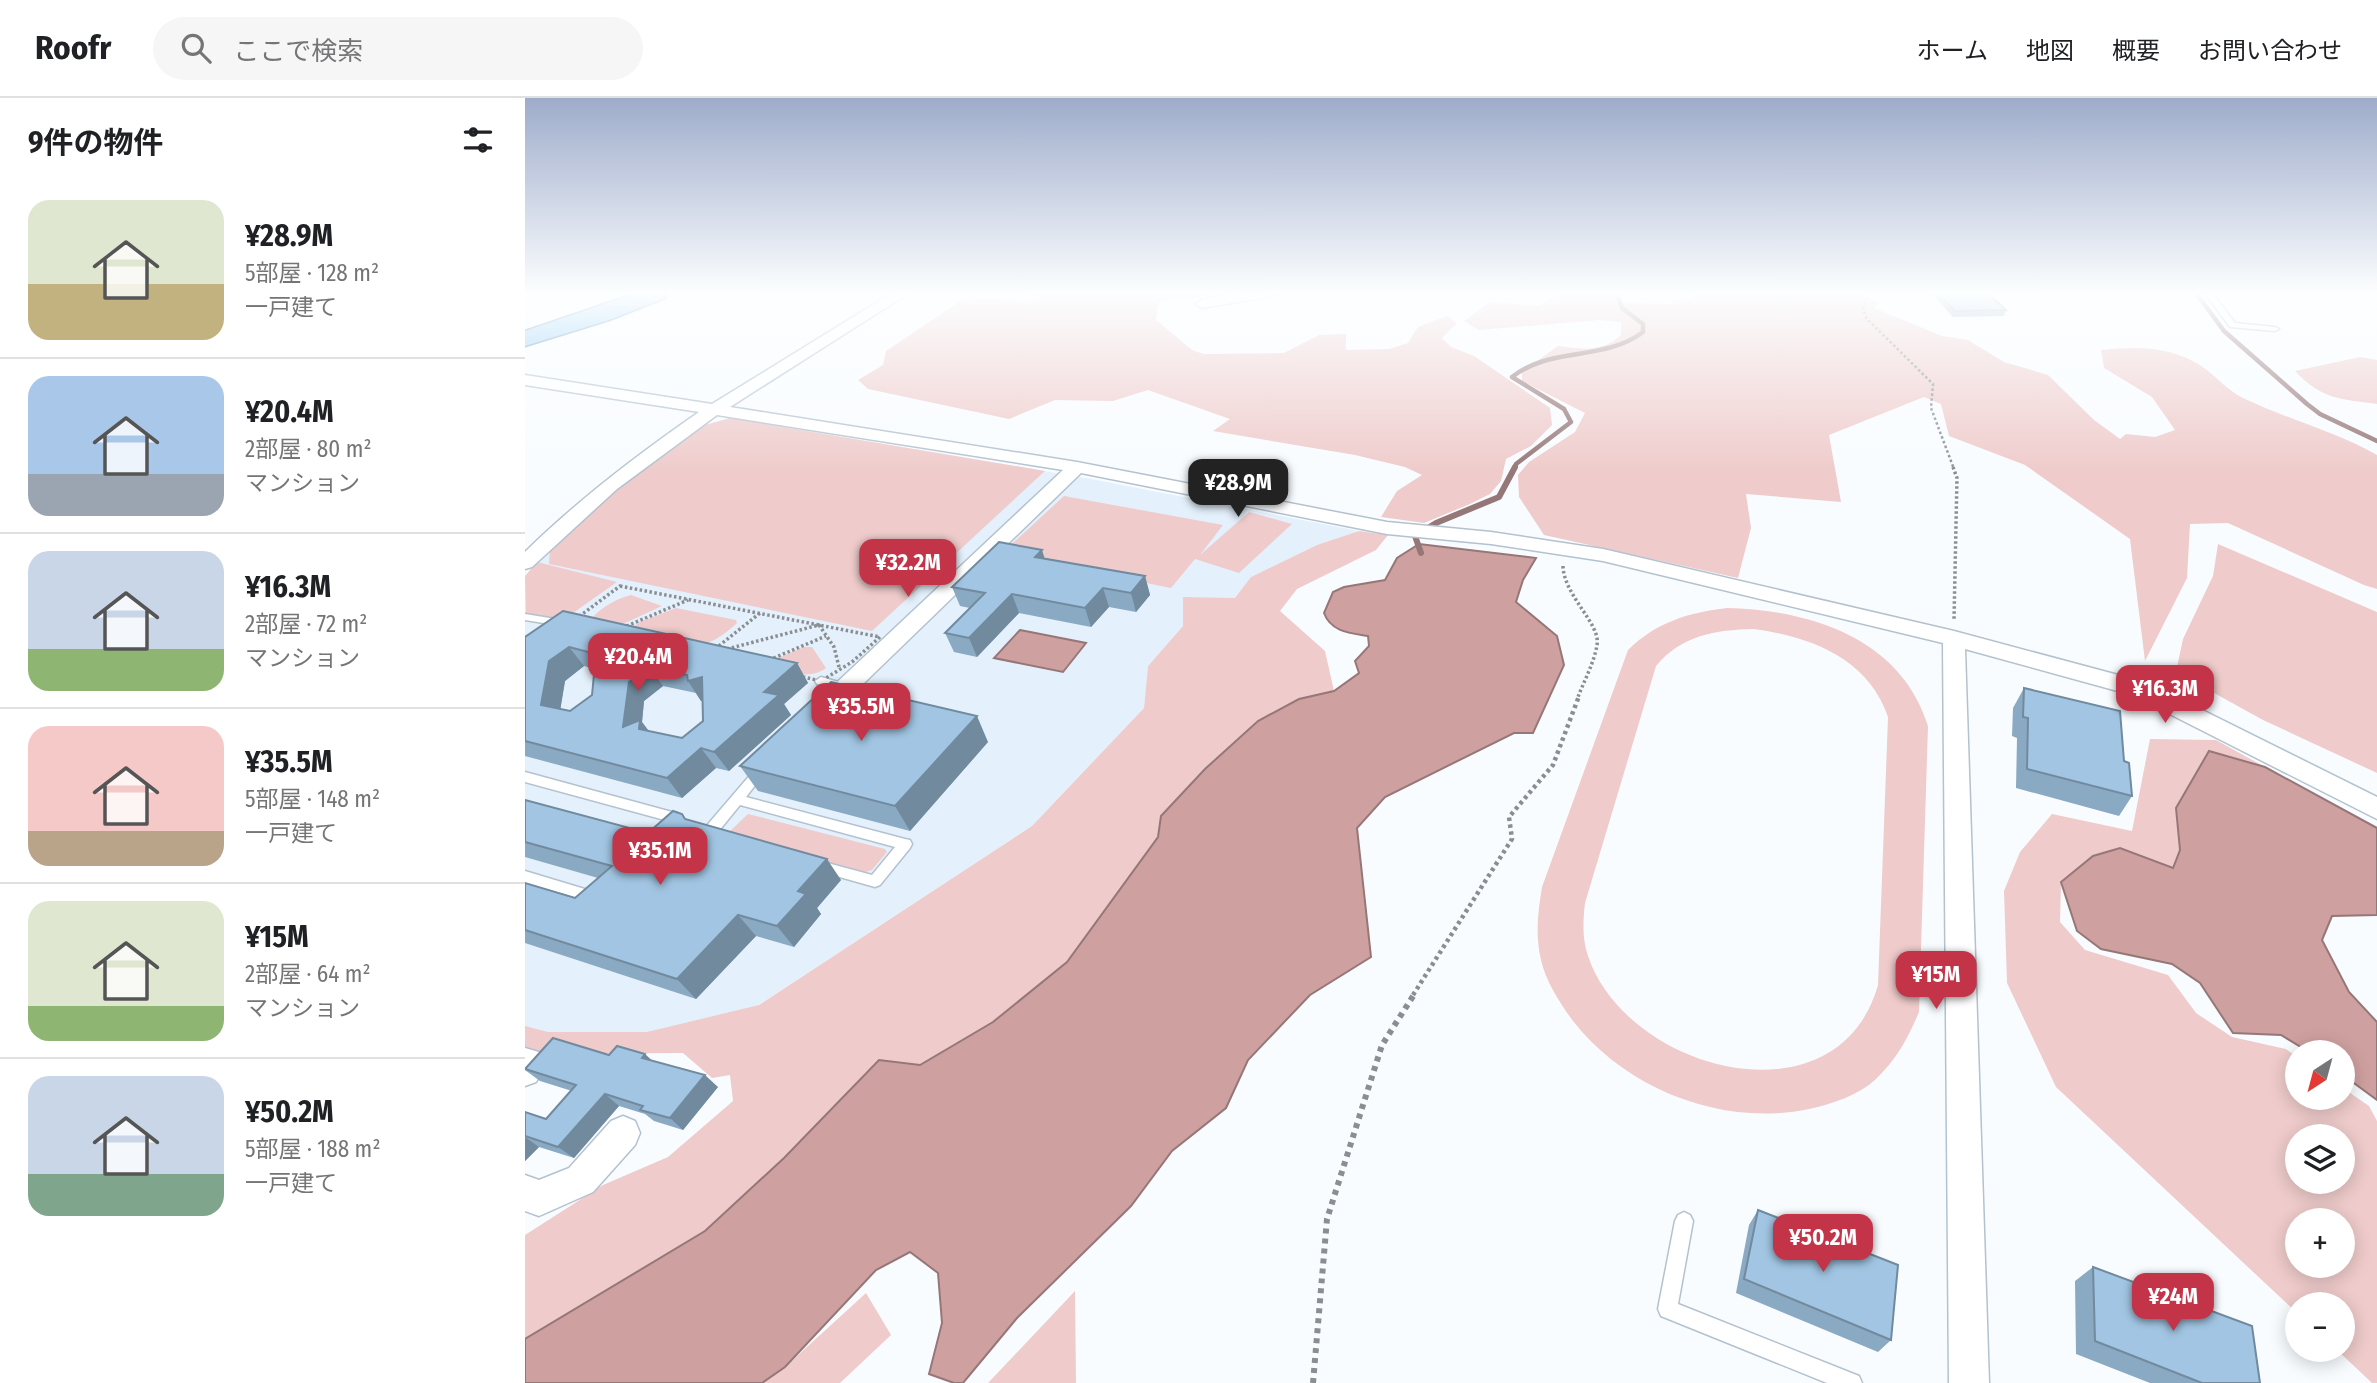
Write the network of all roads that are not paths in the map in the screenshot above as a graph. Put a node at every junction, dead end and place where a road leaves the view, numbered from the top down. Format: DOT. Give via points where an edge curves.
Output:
graph roads {
  1 [pos="807,353"];
  2 [pos="525,380"];
  3 [pos="716,410"];
  4 [pos="1077,467"];
  5 [pos="525,563"];
  6 [pos="525,617"];
  7 [pos="569,624"];
  8 [pos="1954,638"];
  9 [pos="843,679"];
  10 [pos="821,681"];
  11 [pos="806,725"];
  12 [pos="772,757"];
  13 [pos="525,777"];
  14 [pos="737,799"];
  15 [pos="2377,809"];
  16 [pos="672,817"];
  17 [pos="734,841"];
  18 [pos="811,863"];
  19 [pos="525,877"];
  20 [pos="583,894"];
  21 [pos="525,1063"];
  22 [pos="525,1070"];
  23 [pos="623,1133"];
  24 [pos="525,1193"];
  25 [pos="1684,1222"];
  26 [pos="1852,1383"];
  27 [pos="1969,1383"];
  1 -- 3 [label="street"];
  2 -- 3 [label="street"];
  3 -- 4 [label="street"];
  3 -- 5 [label="street" via="593,500"];
  4 -- 8 [label="street" via="1406,530 1563,548"];
  4 -- 9 [label="street"];
  6 -- 7 [label="lane"];
  8 -- 15 [label="street" via="2140,689"];
  8 -- 27 [label="street"];
  9 -- 10 [label="lane"];
  9 -- 11 [label="street"];
  12 -- 14 [label="lane"];
  13 -- 16 [label="lane"];
  14 -- 17 [label="lane" via="708,834"];
  14 -- 18 [label="lane" via="905,844 875,881"];
  19 -- 20 [label="lane"];
  21 -- 22 [label="street" via="531,1064"];
  23 -- 24 [label="street" via="582,1180 539,1198"];
  25 -- 26 [label="lane" via="1668,1309"];
}
